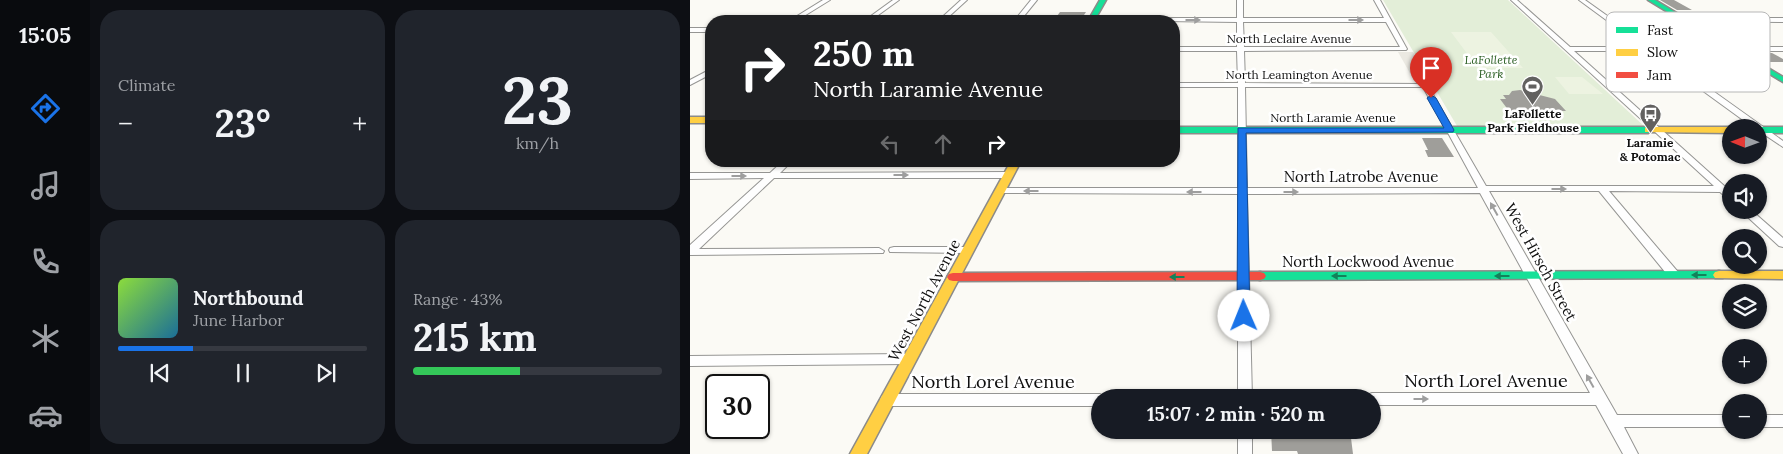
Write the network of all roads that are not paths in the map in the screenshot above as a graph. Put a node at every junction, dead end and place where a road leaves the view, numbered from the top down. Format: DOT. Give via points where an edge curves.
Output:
graph roads {
  1 [pos="826,0"];
  2 [pos="896,0"];
  3 [pos="964,0"];
  4 [pos="1034,0"];
  5 [pos="1103,0"];
  6 [pos="1240,0"];
  7 [pos="1376,0"];
  8 [pos="1514,0"];
  9 [pos="1582,0"];
  10 [pos="1651,0"];
  11 [pos="1671,12"];
  12 [pos="802,15"];
  13 [pos="875,15"];
  14 [pos="948,15"];
  15 [pos="1022,15"];
  16 [pos="1095,15"];
  17 [pos="1606,17"];
  18 [pos="1180,20"];
  19 [pos="1240,20"];
  20 [pos="1388,20"];
  21 [pos="1770,20"];
  22 [pos="1783,20"];
  23 [pos="690,30"];
  24 [pos="705,30"];
  25 [pos="1180,49"];
  26 [pos="1240,49"];
  27 [pos="1568,49"];
  28 [pos="1606,49"];
  29 [pos="1770,49"];
  30 [pos="1783,49"];
  31 [pos="1770,72"];
  32 [pos="705,74"];
  33 [pos="1783,80"];
  34 [pos="690,83"];
  35 [pos="1606,84"];
  36 [pos="1180,85"];
  37 [pos="1241,85"];
  38 [pos="1425,85"];
  39 [pos="1615,92"];
  40 [pos="1709,92"];
  41 [pos="1746,119"];
  42 [pos="690,120"];
  43 [pos="705,120"];
  44 [pos="1180,130"];
  45 [pos="1242,130"];
  46 [pos="1450,130"];
  47 [pos="1657,130"];
  48 [pos="1722,130"];
  49 [pos="1768,130"];
  50 [pos="1783,130"];
  51 [pos="1768,135"];
  52 [pos="1783,145"];
  53 [pos="782,167"];
  54 [pos="1013,167"];
  55 [pos="1009,174"];
  56 [pos="690,176"];
  57 [pos="773,176"];
  58 [pos="1602,189"];
  59 [pos="1722,189"];
  60 [pos="1483,190"];
  61 [pos="1000,191"];
  62 [pos="1242,192"];
  63 [pos="1755,219"];
  64 [pos="1783,244"];
  65 [pos="894,250"];
  66 [pos="968,250"];
  67 [pos="879,251"];
  68 [pos="690,252"];
  69 [pos="1674,275"];
  70 [pos="1783,275"];
  71 [pos="1243,276"];
  72 [pos="1531,276"];
  73 [pos="953,277"];
  74 [pos="909,359"];
  75 [pos="690,361"];
  76 [pos="1245,389"];
  77 [pos="1381,399"];
  78 [pos="1600,399"];
  79 [pos="887,400"];
  80 [pos="1091,400"];
  81 [pos="1613,422"];
  82 [pos="1722,422"];
  83 [pos="1767,422"];
  84 [pos="1783,422"];
  85 [pos="1245,439"];
  86 [pos="858,454"];
  87 [pos="1245,454"];
  88 [pos="1631,454"];
  1 -- 12 [label="street"];
  2 -- 13 [label="street"];
  3 -- 14 [label="street"];
  4 -- 15 [label="street"];
  5 -- 16 [label="street"];
  6 -- 19 [label="street"];
  7 -- 20 [label="street"];
  8 -- 27 [label="street"];
  9 -- 17 [label="street"];
  10 -- 11 [label="street"];
  18 -- 19 [label="street, one-way"];
  19 -- 20 [label="street, one-way"];
  19 -- 26 [label="street"];
  20 -- 26 [label="street, North Leclaire Avenue" via="1404,49"];
  21 -- 22 [label="street"];
  23 -- 24 [label="street"];
  25 -- 26 [label="street, North Leclaire Avenue"];
  26 -- 37 [label="street"];
  27 -- 28 [label="street"];
  27 -- 35 [label="street"];
  29 -- 30 [label="street"];
  31 -- 33 [label="street"];
  32 -- 34 [label="street"];
  36 -- 37 [label="street, North Leamington Avenue"];
  37 -- 38 [label="street, North Leamington Avenue"];
  37 -- 45 [label="street"];
  38 -- 46 [label="street, West Hirsch Street"];
  39 -- 47 [label="street"];
  40 -- 41 [label="street"];
  42 -- 43 [label="street"];
  44 -- 45 [label="street, North Laramie Avenue"];
  45 -- 46 [label="street, North Laramie Avenue"];
  45 -- 62 [label="street"];
  46 -- 47 [label="street, North Laramie Avenue"];
  46 -- 60 [label="street, West Hirsch Street"];
  47 -- 48 [label="street, North Laramie Avenue"];
  47 -- 59 [label="street"];
  49 -- 50 [label="street"];
  51 -- 52 [label="street"];
  53 -- 57 [label="street"];
  54 -- 55 [label="street, West North Avenue"];
  57 -- 55 [label="street, one-way"];
  55 -- 61 [label="street, West North Avenue"];
  56 -- 57 [label="street, one-way"];
  57 -- 68 [label="street"];
  58 -- 59 [label="street, North Latrobe Avenue"];
  60 -- 58 [label="street, North Latrobe Avenue, one-way"];
  58 -- 69 [label="street"];
  62 -- 60 [label="street, North Latrobe Avenue, one-way"];
  72 -- 60 [label="street, West Hirsch Street, one-way"];
  62 -- 61 [label="street, North Latrobe Avenue, one-way"];
  61 -- 66 [label="street, West North Avenue"];
  62 -- 71 [label="street"];
  63 -- 64 [label="street"];
  65 -- 66 [label="street"];
  66 -- 73 [label="street, West North Avenue"];
  67 -- 68 [label="street"];
  70 -- 69 [label="street, North Lockwood Avenue, one-way"];
  69 -- 72 [label="street, North Lockwood Avenue"];
  72 -- 71 [label="street, North Lockwood Avenue, one-way"];
  71 -- 73 [label="street, North Lockwood Avenue, one-way"];
  71 -- 76 [label="street"];
  78 -- 72 [label="street, West Hirsch Street, one-way"];
  73 -- 74 [label="street, West North Avenue"];
  74 -- 75 [label="street, North Lorel Avenue"];
  74 -- 79 [label="street, West North Avenue"];
  77 -- 78 [label="street, North Lorel Avenue, one-way"];
  78 -- 81 [label="street, West Hirsch Street"];
  79 -- 80 [label="street, North Lorel Avenue"];
  79 -- 86 [label="street, West North Avenue"];
  81 -- 82 [label="street"];
  81 -- 88 [label="street, West Hirsch Street"];
  83 -- 84 [label="street"];
  85 -- 87 [label="street"];
}
